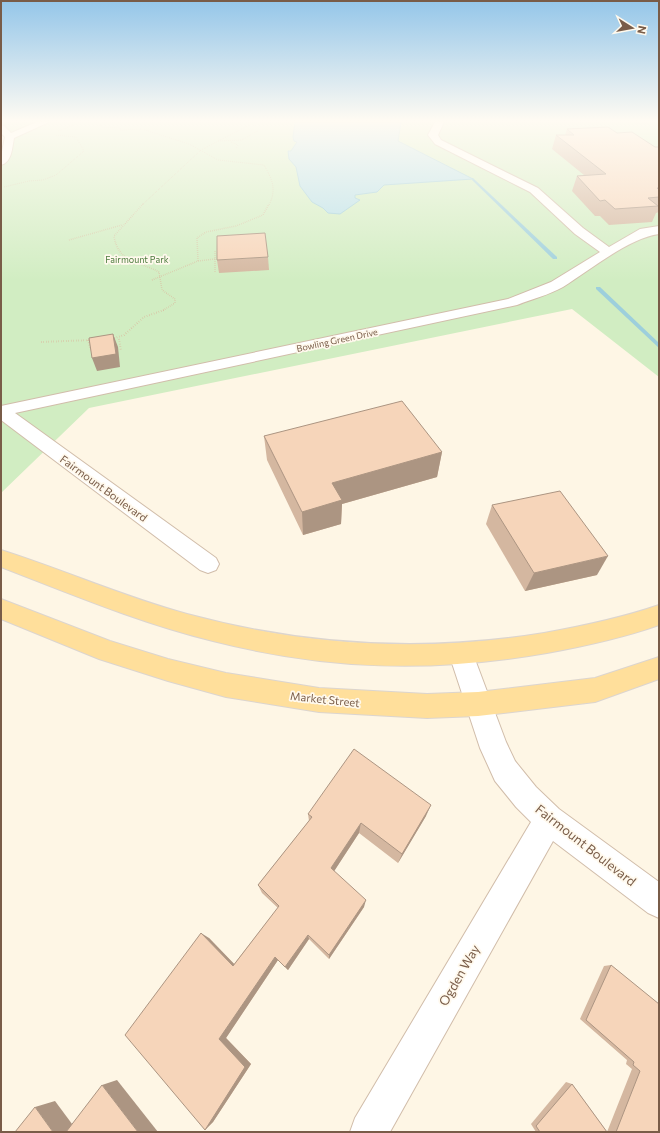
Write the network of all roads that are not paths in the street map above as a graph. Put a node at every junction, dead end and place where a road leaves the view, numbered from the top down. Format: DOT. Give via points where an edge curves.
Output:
graph roads {
  1 [pos="504,175"];
  2 [pos="659,230"];
  3 [pos="608,252"];
  4 [pos="1,411"];
  5 [pos="1,558"];
  6 [pos="208,564"];
  7 [pos="1,609"];
  8 [pos="659,615"];
  9 [pos="461,654"];
  10 [pos="659,668"];
  11 [pos="478,704"];
  12 [pos="549,819"];
  13 [pos="659,902"];
  14 [pos="369,1132"];
  1 -- 3 [label="street" via="534,190 579,231"];
  2 -- 3 [label="street, Bowling Green Drive" via="644,232"];
  3 -- 4 [label="street, Bowling Green Drive" via="569,278 544,291 512,302"];
  4 -- 6 [label="street, Fairmount Boulevard"];
  5 -- 9 [label="main road" via="148,612 250,639 357,653"];
  7 -- 11 [label="main road, Market Street" via="137,661 226,685 289,696 364,704"];
  8 -- 9 [label="main road" via="615,629 570,639"];
  9 -- 11 [label="street, Fairmount Boulevard"];
  10 -- 11 [label="main road, Market Street" via="595,690"];
  11 -- 12 [label="street, Fairmount Boulevard" via="505,770 526,797"];
  12 -- 13 [label="street, Fairmount Boulevard"];
  12 -- 14 [label="street, Ogden Way"];
}
